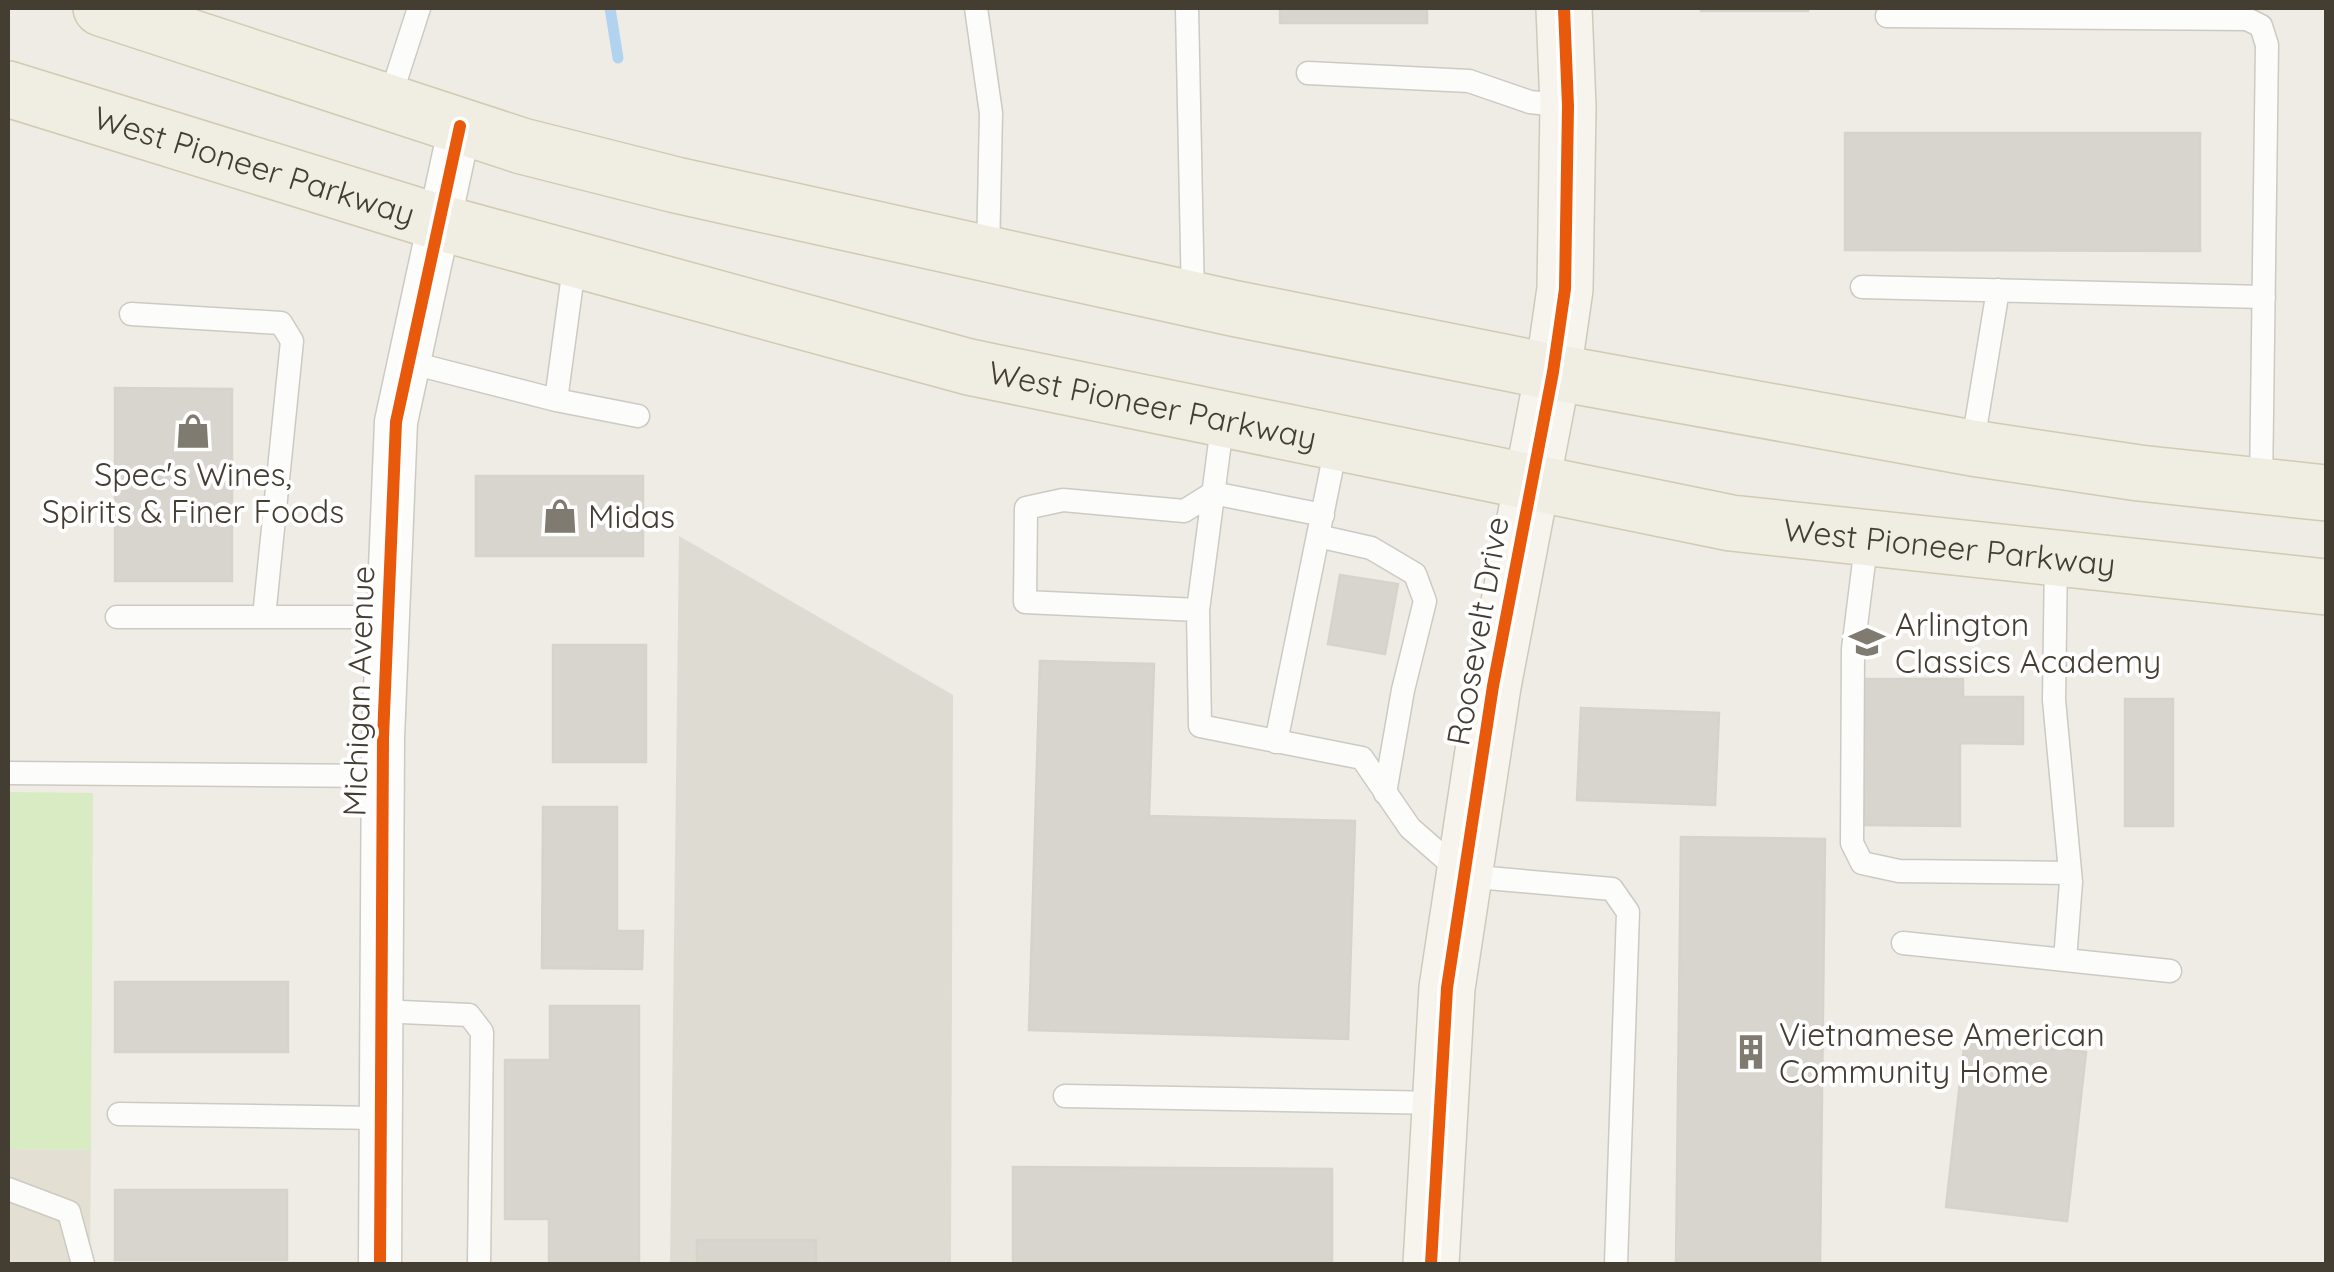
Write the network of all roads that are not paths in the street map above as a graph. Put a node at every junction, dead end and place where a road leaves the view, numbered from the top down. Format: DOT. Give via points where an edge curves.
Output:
graph roads {
  1 [pos="101,8"];
  2 [pos="419,8"];
  3 [pos="976,8"];
  4 [pos="1187,8"];
  5 [pos="1564,8"];
  6 [pos="1887,16"];
  7 [pos="1308,73"];
  8 [pos="8,89"];
  9 [pos="389,101"];
  10 [pos="1568,106"];
  11 [pos="460,126"];
  12 [pos="438,222"];
  13 [pos="988,254"];
  14 [pos="575,260"];
  15 [pos="1862,287"];
  16 [pos="1998,290"];
  17 [pos="2264,297"];
  18 [pos="1193,300"];
  19 [pos="131,314"];
  20 [pos="408,362"];
  21 [pos="1553,372"];
  22 [pos="556,400"];
  23 [pos="638,416"];
  24 [pos="1223,419"];
  25 [pos="1337,442"];
  26 [pos="1972,448"];
  27 [pos="1532,482"];
  28 [pos="2261,486"];
  29 [pos="1214,493"];
  30 [pos="2326,494"];
  31 [pos="1320,526"];
  32 [pos="1868,538"];
  33 [pos="2056,558"];
  34 [pos="2326,587"];
  35 [pos="1198,610"];
  36 [pos="117,617"];
  37 [pos="264,617"];
  38 [pos="388,617"];
  39 [pos="1276,742"];
  40 [pos="8,772"];
  41 [pos="382,776"];
  42 [pos="1386,793"];
  43 [pos="2070,873"];
  44 [pos="1465,876"];
  45 [pos="1903,943"];
  46 [pos="2065,960"];
  47 [pos="2170,972"];
  48 [pos="379,1011"];
  49 [pos="1065,1096"];
  50 [pos="1440,1103"];
  51 [pos="120,1114"];
  52 [pos="379,1118"];
  53 [pos="8,1189"];
  54 [pos="83,1264"];
  55 [pos="380,1264"];
  56 [pos="479,1264"];
  57 [pos="1430,1264"];
  58 [pos="1616,1264"];
  1 -- 9 [label="main road" via="201,33"];
  2 -- 9 [label="lane"];
  3 -- 13 [label="lane" via="991,113"];
  4 -- 18 [label="lane"];
  5 -- 10 [label="street, Roosevelt Drive"];
  6 -- 17 [label="lane" via="2247,19 2261,26 2267,44"];
  7 -- 10 [label="lane" via="1468,80 1530,102"];
  8 -- 12 [label="main road, West Pioneer Parkway"];
  9 -- 11 [label="main road"];
  10 -- 21 [label="street, Roosevelt Drive" via="1564,288"];
  11 -- 12 [label="street, Michigan Avenue"];
  11 -- 13 [label="main road" via="676,185"];
  12 -- 14 [label="main road, West Pioneer Parkway"];
  12 -- 20 [label="street, Michigan Avenue"];
  13 -- 18 [label="main road"];
  14 -- 22 [label="lane"];
  14 -- 24 [label="main road, West Pioneer Parkway" via="969,367"];
  15 -- 16 [label="lane"];
  16 -- 17 [label="lane"];
  16 -- 26 [label="lane"];
  17 -- 28 [label="lane"];
  18 -- 21 [label="main road"];
  19 -- 37 [label="lane" via="280,323 292,340"];
  20 -- 22 [label="lane"];
  20 -- 38 [label="street, Michigan Avenue" via="396,422"];
  21 -- 26 [label="main road"];
  21 -- 27 [label="street, Roosevelt Drive"];
  22 -- 23 [label="lane"];
  24 -- 25 [label="main road, West Pioneer Parkway"];
  24 -- 29 [label="lane"];
  25 -- 27 [label="main road, West Pioneer Parkway"];
  25 -- 31 [label="lane"];
  26 -- 28 [label="main road"];
  27 -- 32 [label="main road, West Pioneer Parkway" via="1731,524"];
  27 -- 44 [label="street, Roosevelt Drive"];
  28 -- 30 [label="main road"];
  29 -- 31 [label="lane"];
  29 -- 35 [label="lane"];
  29 -- 35 [label="lane" via="1184,511 1062,500 1026,508 1025,602"];
  31 -- 39 [label="lane"];
  31 -- 42 [label="lane" via="1415,574 1425,601"];
  32 -- 33 [label="main road, West Pioneer Parkway"];
  32 -- 43 [label="lane" via="1853,648 1852,843 1862,863 1900,871"];
  33 -- 34 [label="main road, West Pioneer Parkway"];
  33 -- 43 [label="lane" via="2054,700"];
  35 -- 39 [label="lane" via="1200,726"];
  36 -- 37 [label="lane"];
  37 -- 38 [label="lane"];
  38 -- 41 [label="street, Michigan Avenue"];
  39 -- 42 [label="lane" via="1362,758"];
  40 -- 41 [label="lane"];
  41 -- 48 [label="street, Michigan Avenue"];
  42 -- 44 [label="lane" via="1410,828"];
  43 -- 46 [label="lane"];
  44 -- 50 [label="street, Roosevelt Drive" via="1447,988"];
  44 -- 58 [label="lane" via="1612,889 1628,912"];
  45 -- 46 [label="lane"];
  46 -- 47 [label="lane"];
  48 -- 52 [label="street, Michigan Avenue"];
  48 -- 56 [label="lane" via="470,1015 482,1032"];
  49 -- 50 [label="lane"];
  50 -- 57 [label="street, Roosevelt Drive"];
  51 -- 52 [label="lane"];
  52 -- 55 [label="street, Michigan Avenue"];
  53 -- 54 [label="lane" via="70,1212"];
}
